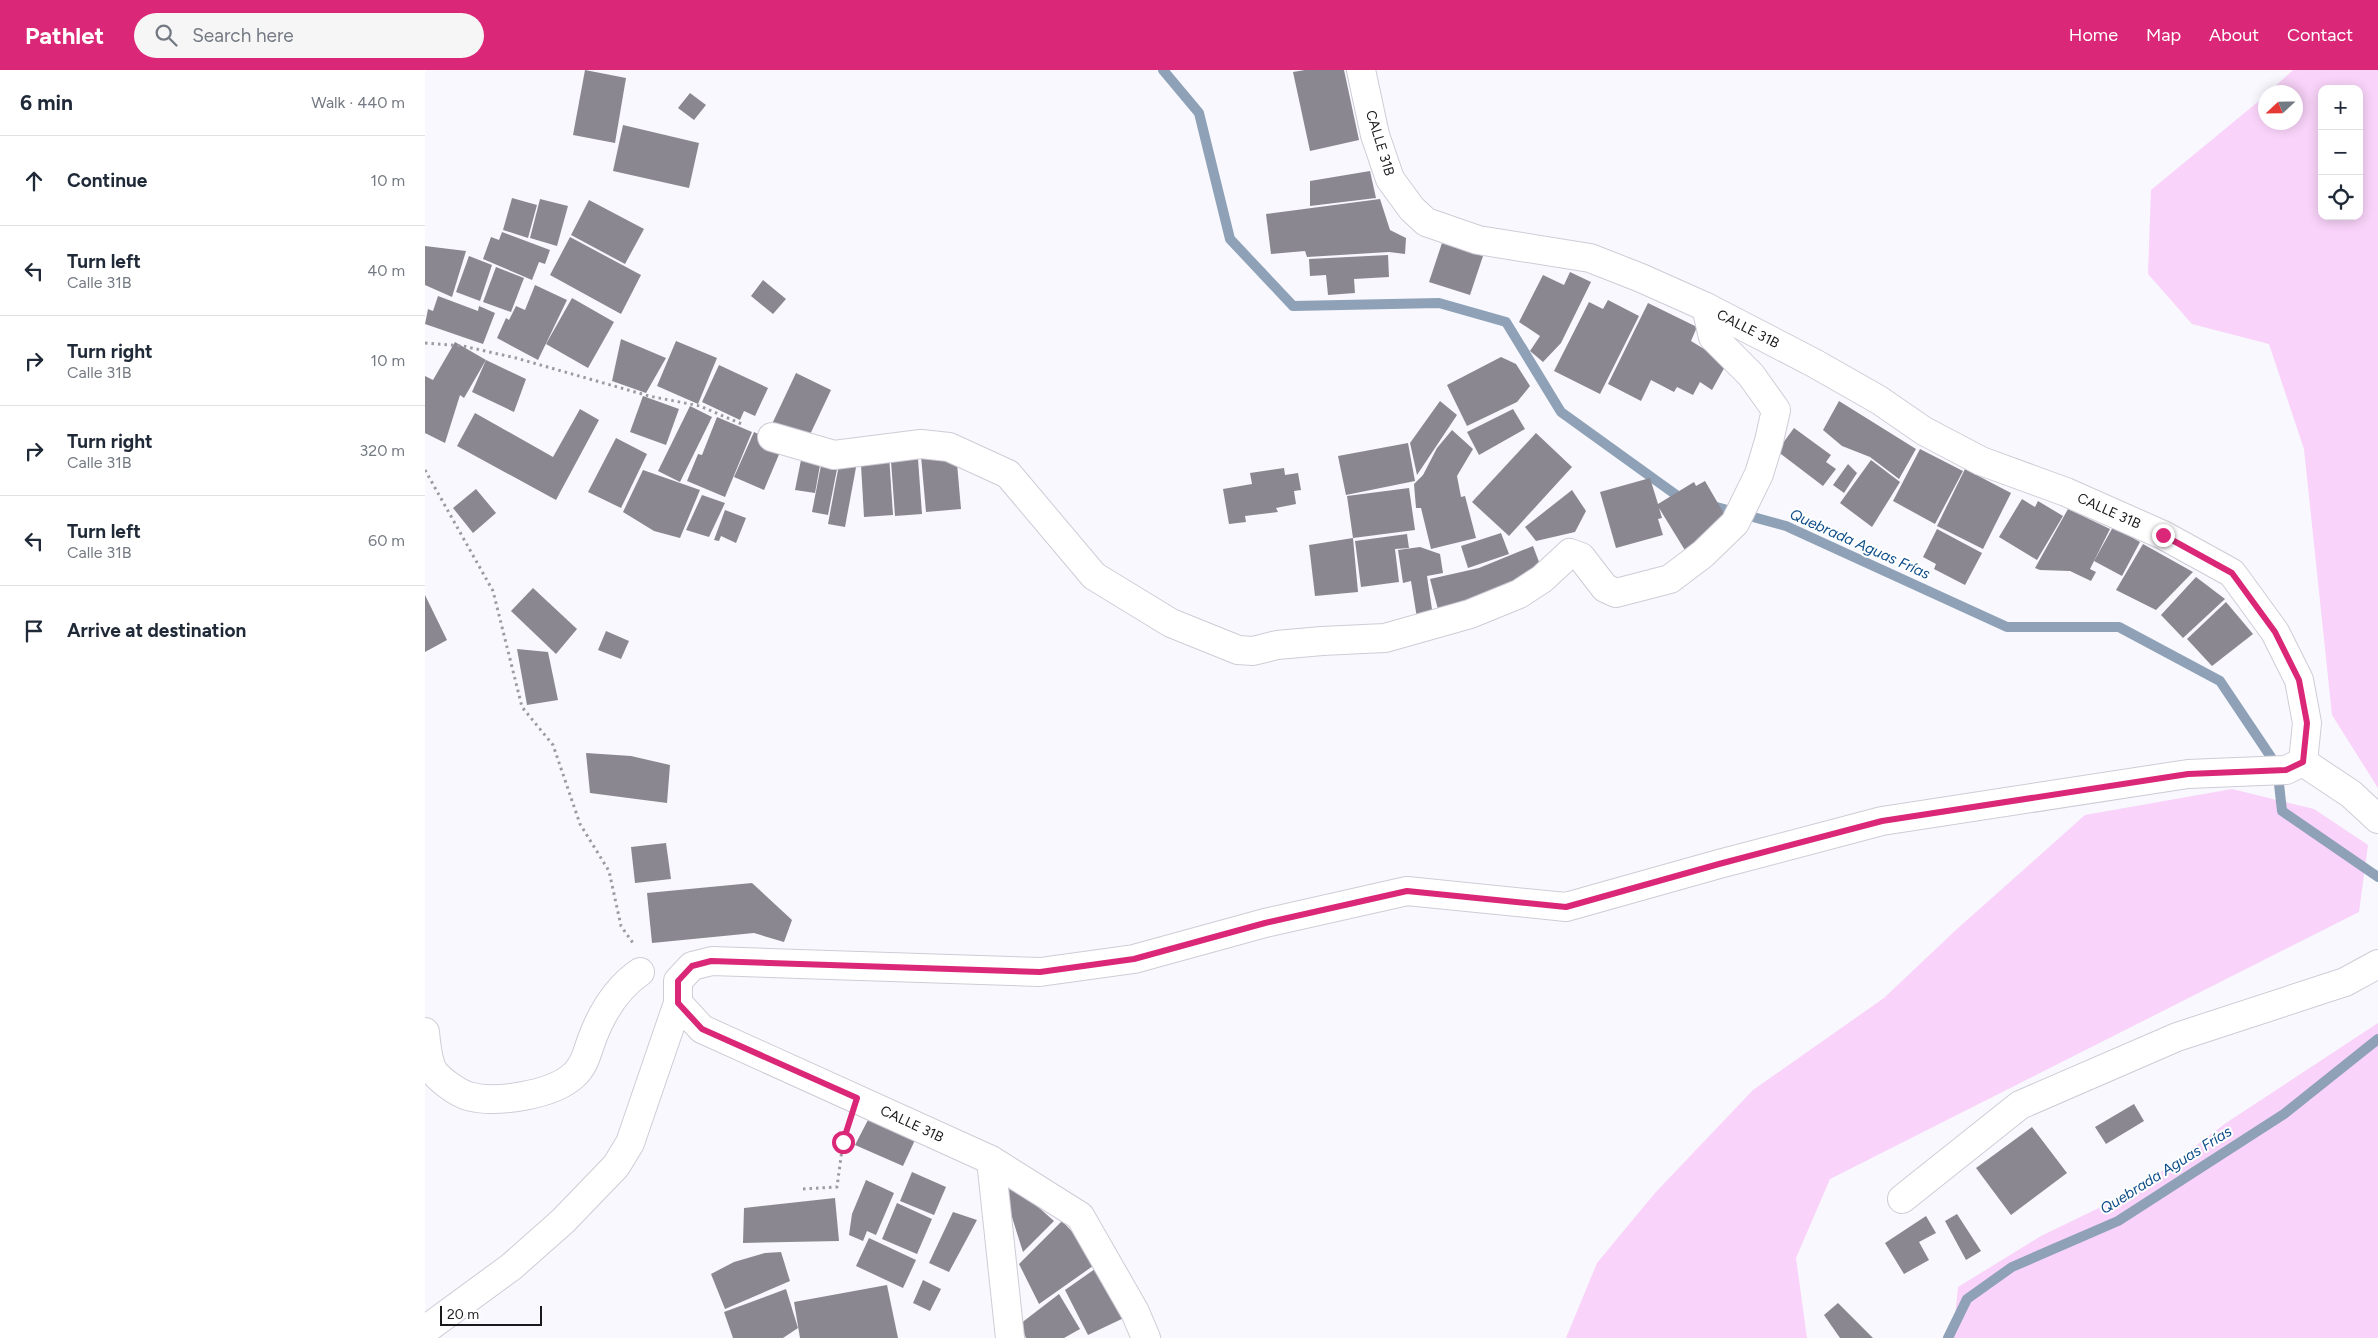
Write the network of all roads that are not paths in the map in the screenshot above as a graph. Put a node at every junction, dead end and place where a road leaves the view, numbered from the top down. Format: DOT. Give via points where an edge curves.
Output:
graph roads {
  1 [pos="1361,70"];
  2 [pos="1706,307"];
  3 [pos="772,437"];
  4 [pos="2285,768"];
  5 [pos="2378,819"];
  6 [pos="2378,964"];
  7 [pos="640,972"];
  8 [pos="678,1003"];
  9 [pos="425,1032"];
  10 [pos="991,1160"];
  11 [pos="1902,1199"];
  12 [pos="425,1330"];
  13 [pos="1011,1338"];
  14 [pos="1146,1338"];
  1 -- 2 [label="street, CALLE 31B" via="1375,135 1389,179 1426,222 1477,240 1590,258"];
  2 -- 3 [label="street" via="1713,337 1751,375 1775,410 1759,474 1735,523 1703,554 1670,579 1616,593 1605,588 1581,558 1570,553 1542,579 1519,594 1470,614 1385,638 1238,650 1171,623 1094,576 1008,474 949,447 921,444 835,455"];
  2 -- 4 [label="street, CALLE 31B" via="1814,363 1879,400 1924,431 1981,461 2066,492 2163,535 2232,573 2275,632 2299,680 2307,723"];
  4 -- 5 [label="street" via="2351,794"];
  4 -- 8 [label="street" via="2188,774 1882,821 1566,907 1407,891 1265,923 1134,959 1040,972 711,961 692,966 678,981"];
  6 -- 11 [label="street" via="2345,982 2177,1037 2020,1105"];
  7 -- 9 [label="street" via="625,983 604,1012 585,1062 573,1076 550,1089 501,1099 468,1096 447,1084 434,1071"];
  8 -- 10 [label="street, CALLE 31B" via="702,1029"];
  8 -- 12 [label="street" via="630,1143 616,1166 563,1221 511,1267"];
  10 -- 13 [label="street"];
  10 -- 14 [label="street, CALLE 31B" via="1080,1216 1135,1312"];
}
